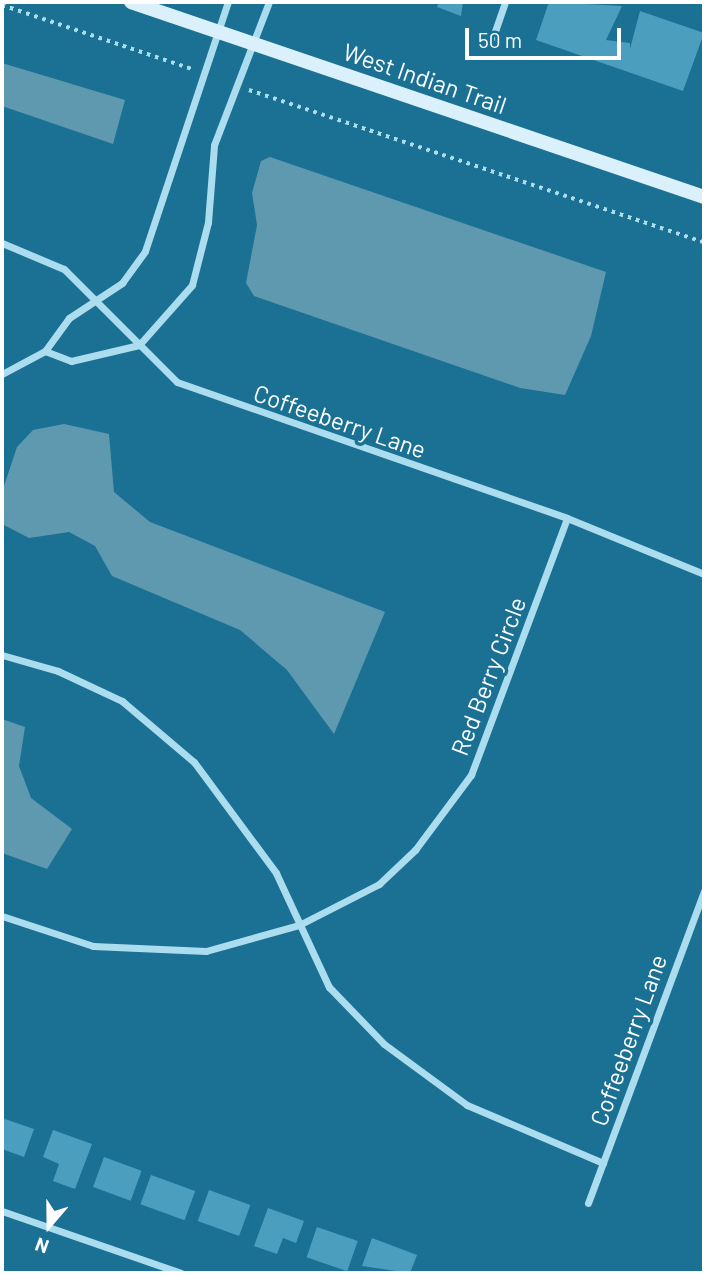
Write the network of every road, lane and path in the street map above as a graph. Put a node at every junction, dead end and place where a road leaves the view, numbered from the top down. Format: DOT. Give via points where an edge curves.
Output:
graph roads {
  1 [pos="131,2"];
  2 [pos="228,2"];
  3 [pos="270,2"];
  4 [pos="505,2"];
  5 [pos="2,5"];
  6 [pos="216,31"];
  7 [pos="493,37"];
  8 [pos="255,43"];
  9 [pos="201,72"];
  10 [pos="235,85"];
  11 [pos="704,197"];
  12 [pos="704,242"];
  13 [pos="2,243"];
  14 [pos="94,299"];
  15 [pos="139,345"];
  16 [pos="44,351"];
  17 [pos="2,374"];
  18 [pos="567,518"];
  19 [pos="704,574"];
  20 [pos="2,655"];
  21 [pos="704,891"];
  22 [pos="2,916"];
  23 [pos="299,925"];
  24 [pos="603,1163"];
  25 [pos="588,1203"];
  26 [pos="2,1211"];
  27 [pos="181,1273"];
  1 -- 6 [label="main road, West Indian Trail"];
  2 -- 6 [label="street"];
  3 -- 8 [label="street"];
  4 -- 7 [label="street"];
  5 -- 9 [label="path"];
  6 -- 8 [label="main road, West Indian Trail"];
  6 -- 9 [label="street"];
  8 -- 10 [label="street"];
  8 -- 11 [label="main road, West Indian Trail"];
  9 -- 14 [label="street" via="154,234 122,283"];
  10 -- 12 [label="path"];
  10 -- 15 [label="street" via="214,145 208,222 192,285"];
  13 -- 14 [label="street, Coffeeberry Lane" via="64,269"];
  14 -- 15 [label="street, Coffeeberry Lane"];
  14 -- 16 [label="street" via="69,318"];
  15 -- 16 [label="street" via="71,360"];
  15 -- 18 [label="street, Coffeeberry Lane" via="177,382 223,401"];
  16 -- 17 [label="street"];
  18 -- 19 [label="street, Coffeeberry Lane"];
  18 -- 23 [label="street, Red Berry Circle" via="471,775 415,850 379,884"];
  20 -- 23 [label="street" via="58,671 122,701 160,727 242,819"];
  21 -- 24 [label="street, Coffeeberry Lane"];
  22 -- 23 [label="street, Red Berry Circle" via="93,946 160,952 206,951"];
  23 -- 24 [label="street" via="329,987 424,1078 467,1105"];
  24 -- 25 [label="street, Coffeeberry Lane"];
  26 -- 27 [label="street"];
}
